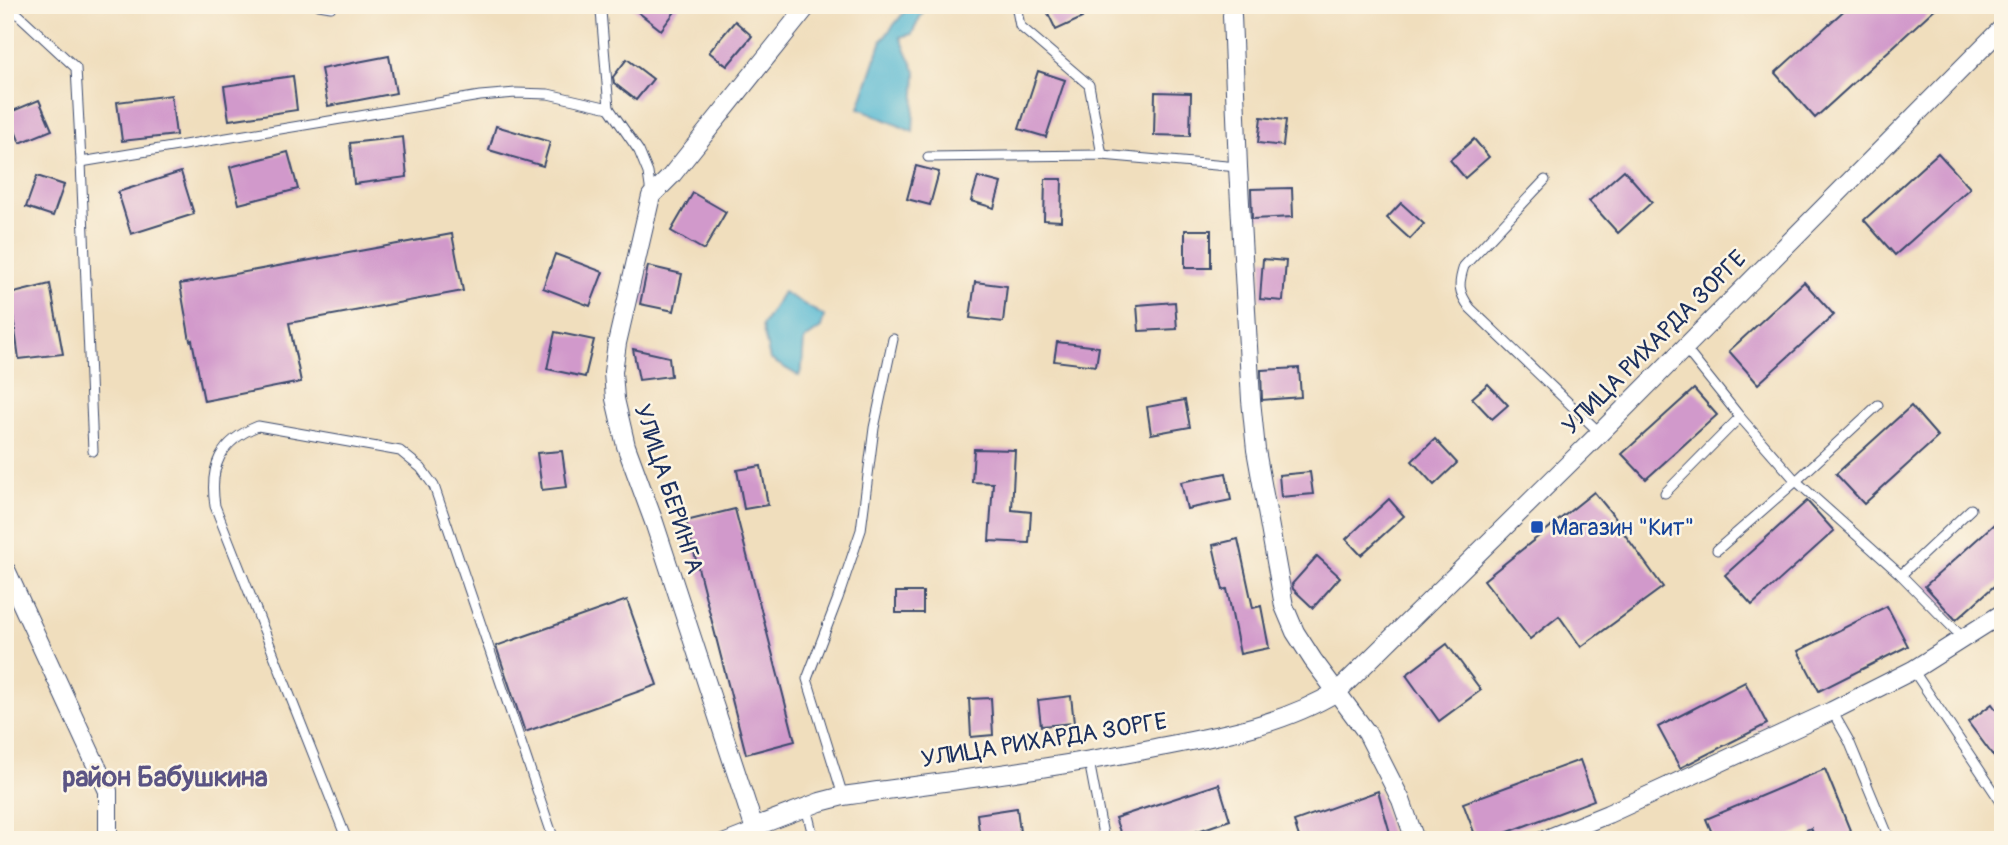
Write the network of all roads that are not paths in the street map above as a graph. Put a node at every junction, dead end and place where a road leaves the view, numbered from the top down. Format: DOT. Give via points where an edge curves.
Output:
graph roads {
  1 [pos="8,5"];
  2 [pos="319,5"];
  3 [pos="331,5"];
  4 [pos="599,5"];
  5 [pos="808,5"];
  6 [pos="1016,5"];
  7 [pos="1232,15"];
  8 [pos="2003,27"];
  9 [pos="609,108"];
  10 [pos="1102,155"];
  11 [pos="928,157"];
  12 [pos="82,162"];
  13 [pos="1238,167"];
  14 [pos="1545,180"];
  15 [pos="651,196"];
  16 [pos="893,339"];
  17 [pos="1684,346"];
  18 [pos="1878,405"];
  19 [pos="1740,417"];
  20 [pos="1600,433"];
  21 [pos="93,451"];
  22 [pos="1796,481"];
  23 [pos="1665,493"];
  24 [pos="1971,509"];
  25 [pos="1717,550"];
  26 [pos="8,572"];
  27 [pos="1901,575"];
  28 [pos="2003,613"];
  29 [pos="1963,639"];
  30 [pos="1913,670"];
  31 [pos="1338,691"];
  32 [pos="1832,711"];
  33 [pos="1088,761"];
  34 [pos="843,796"];
  35 [pos="2003,806"];
  36 [pos="806,807"];
  37 [pos="754,827"];
  38 [pos="108,840"];
  39 [pos="347,840"];
  40 [pos="554,840"];
  41 [pos="721,840"];
  42 [pos="814,840"];
  43 [pos="1104,840"];
  44 [pos="1415,840"];
  45 [pos="1544,840"];
  46 [pos="1890,840"];
  1 -- 12 [label="lane" via="76,68"];
  2 -- 3 [label="lane"];
  4 -- 9 [label="lane"];
  5 -- 15 [label="street"];
  6 -- 10 [label="lane" via="1020,26 1089,85"];
  7 -- 13 [label="street"];
  8 -- 17 [label="street, УЛИЦА РИХАРДА ЗОРГЕ"];
  9 -- 12 [label="lane" via="548,94 480,96"];
  9 -- 15 [label="lane" via="639,151"];
  10 -- 11 [label="lane"];
  10 -- 13 [label="lane"];
  12 -- 21 [label="lane"];
  13 -- 31 [label="street" via="1256,450 1283,606 1313,660"];
  14 -- 20 [label="lane" via="1464,266 1461,297"];
  15 -- 37 [label="street, УЛИЦА БЕРИНГА" via="617,343 615,398 626,446"];
  16 -- 34 [label="lane" via="874,428 861,530 807,680"];
  17 -- 19 [label="lane"];
  17 -- 20 [label="street, УЛИЦА РИХАРДА ЗОРГЕ"];
  18 -- 22 [label="lane"];
  19 -- 22 [label="lane"];
  19 -- 23 [label="lane"];
  20 -- 31 [label="street, УЛИЦА РИХАРДА ЗОРГЕ"];
  22 -- 25 [label="lane"];
  22 -- 27 [label="lane"];
  24 -- 27 [label="lane"];
  26 -- 38 [label="street" via="108,791"];
  27 -- 29 [label="lane"];
  28 -- 29 [label="street"];
  29 -- 30 [label="street"];
  30 -- 32 [label="street"];
  30 -- 35 [label="lane"];
  31 -- 33 [label="street, УЛИЦА РИХАРДА ЗОРГЕ" via="1267,723"];
  31 -- 44 [label="street" via="1367,733 1401,800"];
  32 -- 45 [label="street"];
  32 -- 46 [label="lane"];
  33 -- 34 [label="street, УЛИЦА РИХАРДА ЗОРГЕ"];
  33 -- 43 [label="lane"];
  34 -- 36 [label="street, УЛИЦА РИХАРДА ЗОРГЕ"];
  36 -- 37 [label="street, УЛИЦА РИХАРДА ЗОРГЕ"];
  36 -- 42 [label="lane"];
  37 -- 41 [label="lane"];
  39 -- 40 [label="lane" via="215,506 212,485 217,463 241,432 258,426 400,451 421,468 433,486"];
}
